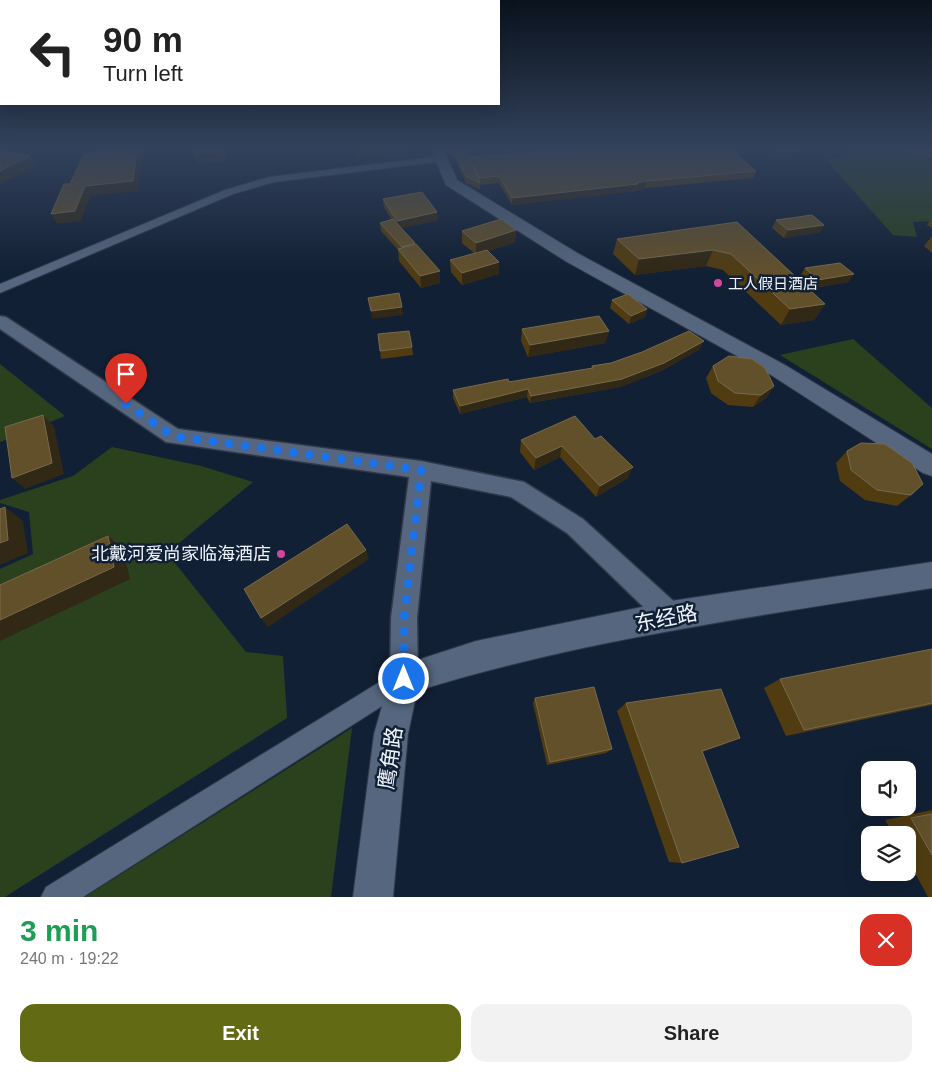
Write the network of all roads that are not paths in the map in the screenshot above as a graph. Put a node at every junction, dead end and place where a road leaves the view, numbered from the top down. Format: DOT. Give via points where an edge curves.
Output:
graph roads {
  1 [pos="232,191"];
  2 [pos="465,191"];
  3 [pos="0,289"];
  4 [pos="0,320"];
  5 [pos="932,466"];
  6 [pos="421,470"];
  7 [pos="932,574"];
  8 [pos="671,616"];
  9 [pos="404,679"];
  10 [pos="56,897"];
  11 [pos="373,897"];
  1 -- 3 [label="street"];
  2 -- 5 [label="main road" via="573,258 778,370"];
  4 -- 6 [label="street" via="173,436"];
  6 -- 8 [label="street" via="516,489 574,526"];
  6 -- 9 [label="street, 鹰角路" via="404,618"];
  7 -- 8 [label="main road, 东经路"];
  8 -- 9 [label="main road, 东经路" via="476,657"];
  9 -- 10 [label="street"];
  9 -- 11 [label="main road, 鹰角路" via="392,734"];
}
